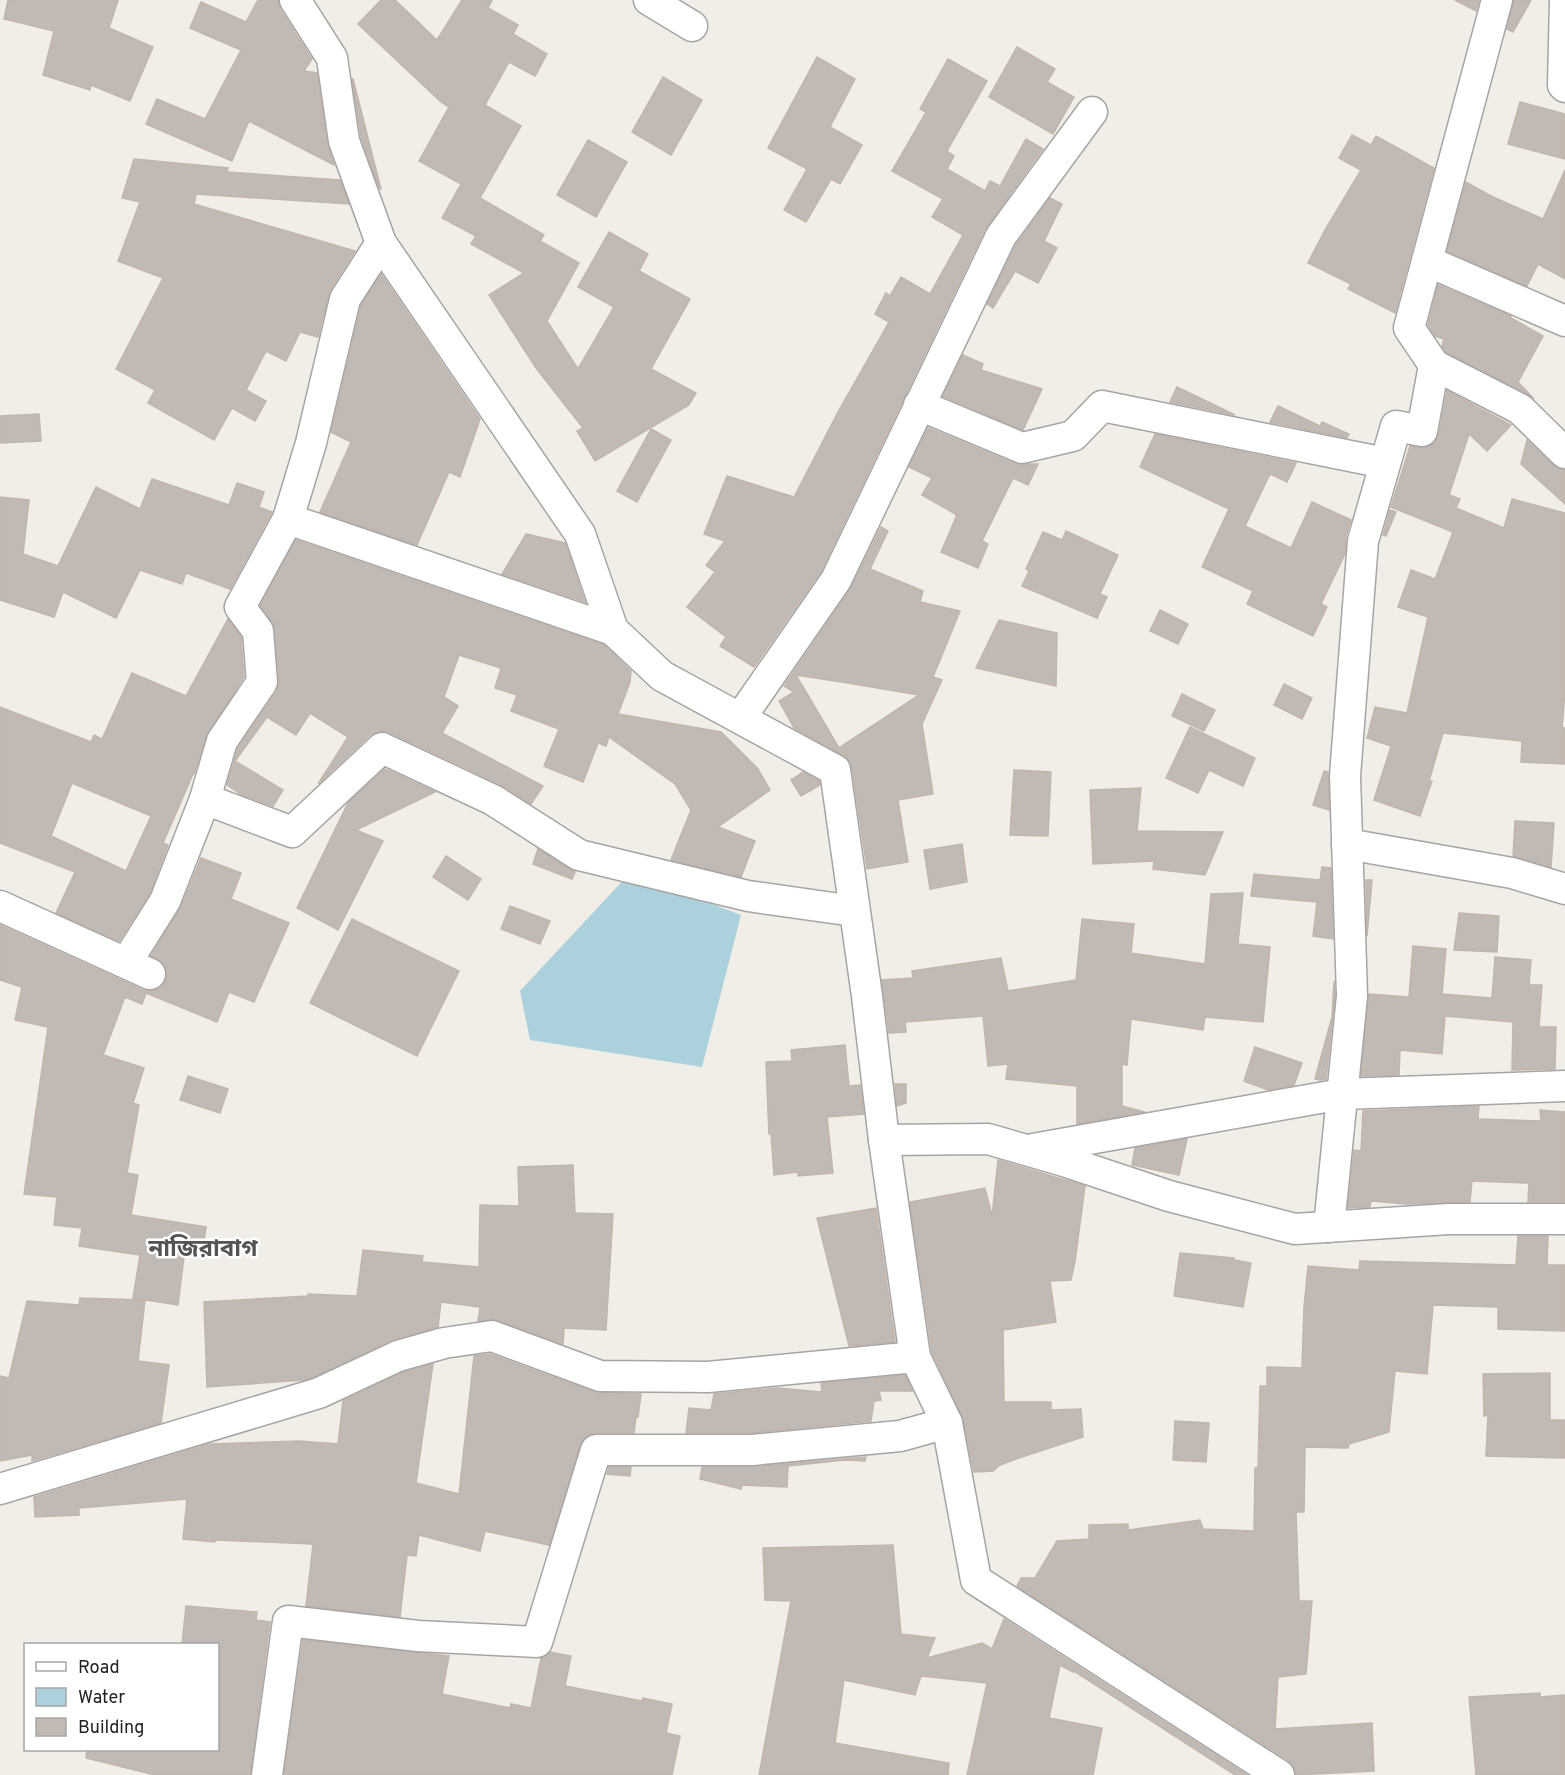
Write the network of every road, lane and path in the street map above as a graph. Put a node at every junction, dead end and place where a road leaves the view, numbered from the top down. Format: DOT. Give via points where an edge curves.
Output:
graph roads {
  1 [pos="295,0"];
  2 [pos="649,0"];
  3 [pos="1497,0"];
  4 [pos="1564,0"];
  5 [pos="692,26"];
  6 [pos="1565,87"];
  7 [pos="1092,112"];
  8 [pos="381,243"];
  9 [pos="1427,261"];
  10 [pos="1565,321"];
  11 [pos="1434,365"];
  12 [pos="919,405"];
  13 [pos="1565,453"];
  14 [pos="1386,463"];
  15 [pos="288,519"];
  16 [pos="613,630"];
  17 [pos="741,717"];
  18 [pos="205,799"];
  19 [pos="1347,844"];
  20 [pos="1565,889"];
  21 [pos="0,906"];
  22 [pos="854,910"];
  23 [pos="1565,1086"];
  24 [pos="1342,1094"];
  25 [pos="884,1140"];
  26 [pos="1028,1150"];
  27 [pos="1565,1219"];
  28 [pos="1329,1227"];
  29 [pos="915,1358"];
  30 [pos="947,1424"];
  31 [pos="0,1489"];
  32 [pos="267,1775"];
  33 [pos="1279,1775"];
  1 -- 8 [label="street" via="332,57 344,141"];
  2 -- 5 [label="street"];
  3 -- 9 [label="street"];
  4 -- 6 [label="street"];
  7 -- 12 [label="street" via="1001,236"];
  8 -- 15 [label="street" via="345,299 311,443"];
  8 -- 16 [label="street" via="579,534"];
  9 -- 10 [label="street"];
  9 -- 11 [label="street" via="1409,328"];
  11 -- 13 [label="street" via="1520,410"];
  11 -- 14 [label="street" via="1422,431 1396,426"];
  12 -- 14 [label="street" via="1022,448 1073,436 1102,406"];
  12 -- 17 [label="street" via="836,580"];
  14 -- 19 [label="street" via="1364,541 1345,776"];
  15 -- 16 [label="street"];
  15 -- 18 [label="street" via="240,608 258,631 262,682 222,741"];
  16 -- 17 [label="street" via="662,676"];
  17 -- 22 [label="street" via="835,770"];
  18 -- 21 [label="street" via="138,969"];
  18 -- 22 [label="street" via="292,832 382,748 493,800 579,855 748,896"];
  19 -- 20 [label="street" via="1512,873"];
  19 -- 24 [label="street" via="1352,996"];
  22 -- 25 [label="street"];
  23 -- 24 [label="street"];
  24 -- 26 [label="street"];
  24 -- 28 [label="street"];
  25 -- 26 [label="street" via="988,1139"];
  25 -- 29 [label="street"];
  26 -- 28 [label="street" via="1170,1196 1284,1226"];
  27 -- 28 [label="street"];
  29 -- 30 [label="street"];
  29 -- 31 [label="street" via="708,1377 600,1376 492,1336 444,1343 398,1356 319,1393"];
  30 -- 32 [label="street" via="900,1436 752,1450 596,1450 537,1642 418,1636 288,1621"];
  30 -- 33 [label="street" via="976,1580"];
}
